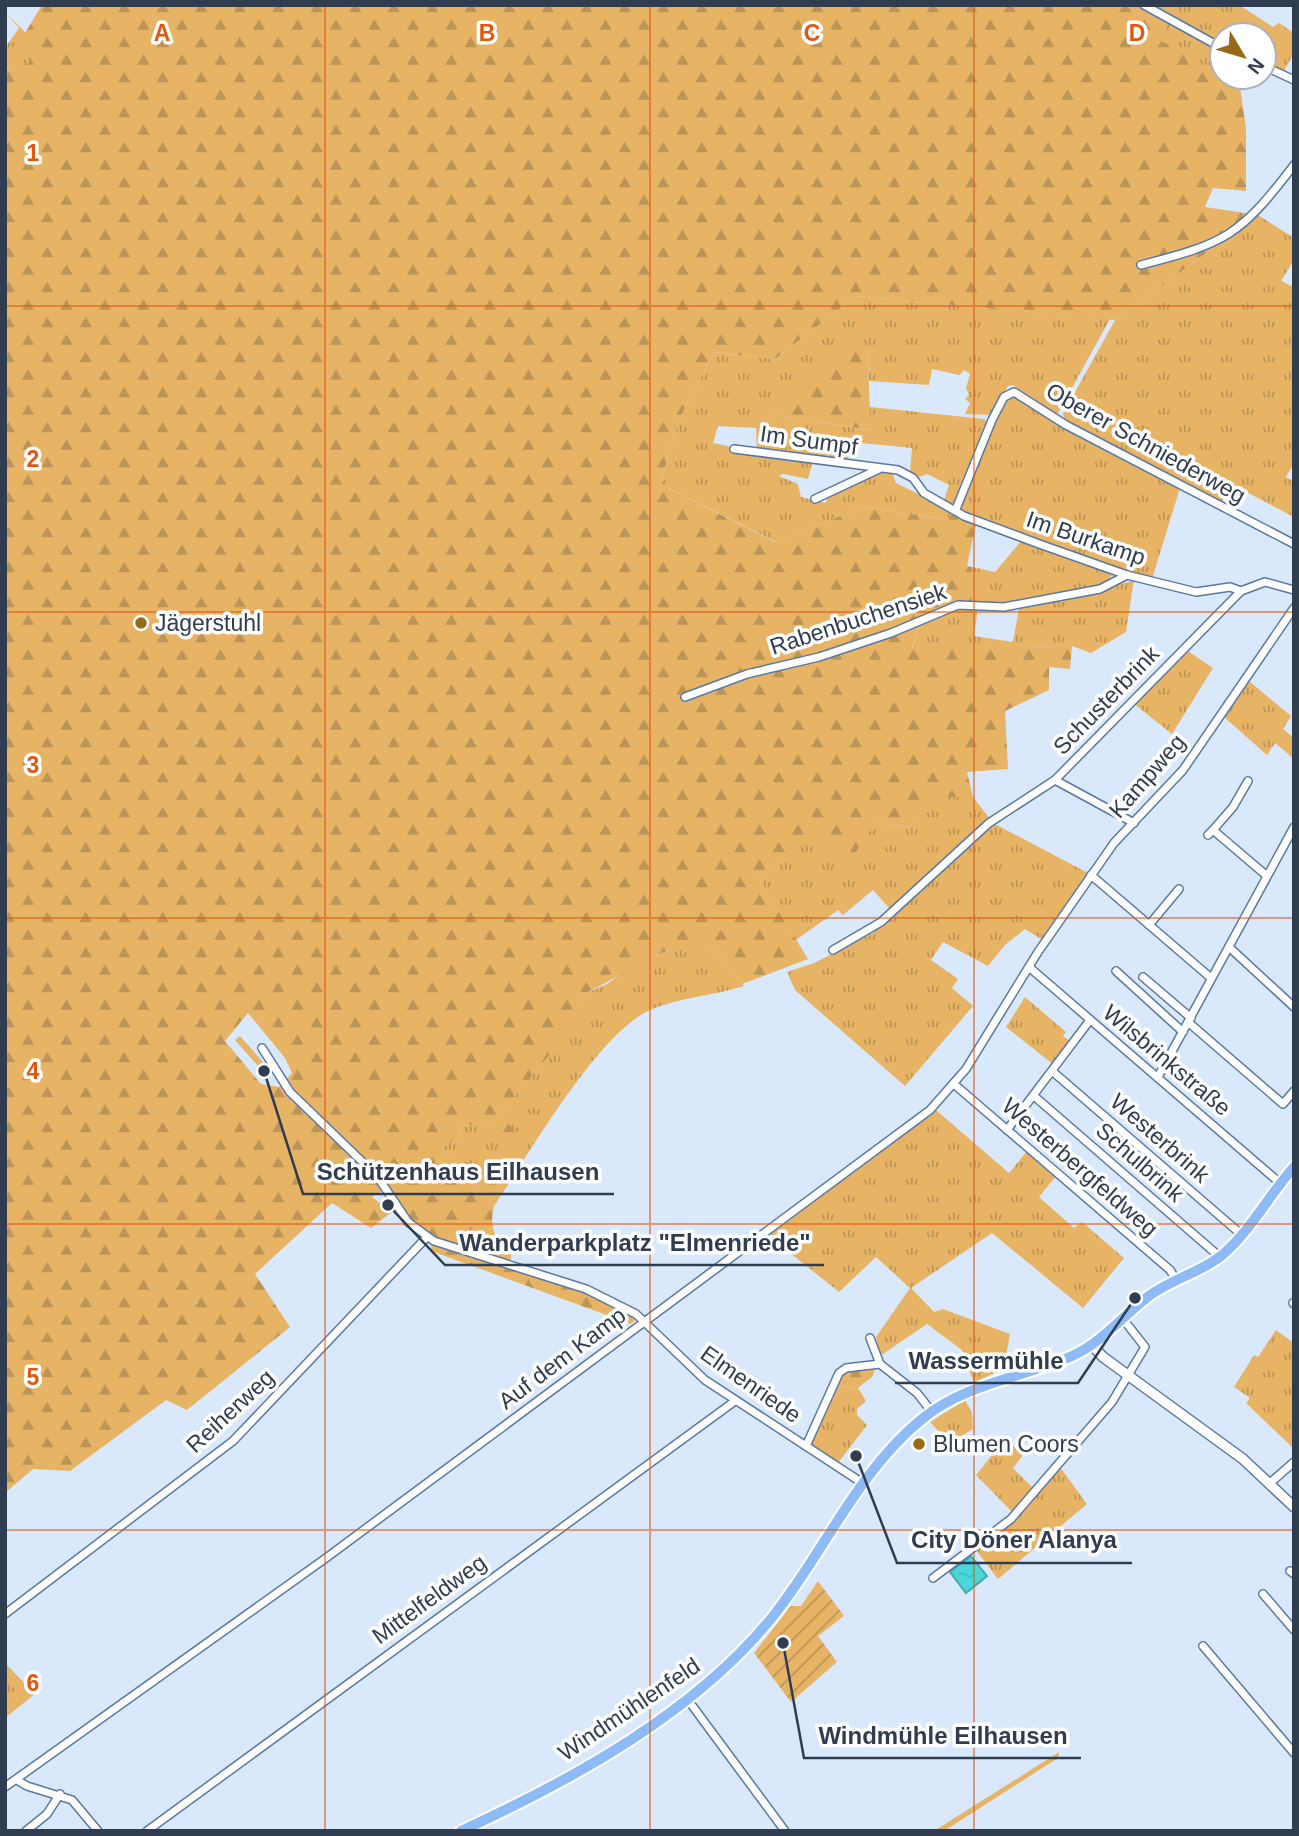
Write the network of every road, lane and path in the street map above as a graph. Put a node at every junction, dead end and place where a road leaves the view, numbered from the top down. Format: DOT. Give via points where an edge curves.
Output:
graph roads {
  1 [pos="1144,5"];
  2 [pos="1208,40"];
  3 [pos="1278,73"];
  4 [pos="1294,80"];
  5 [pos="1294,165"];
  6 [pos="1141,265"];
  7 [pos="734,449"];
  8 [pos="880,468"];
  9 [pos="815,499"];
  10 [pos="956,509"];
  11 [pos="1294,544"];
  12 [pos="1127,575"];
  13 [pos="1294,590"];
  14 [pos="1241,591"];
  15 [pos="1294,608"];
  16 [pos="685,697"];
  17 [pos="1055,780"];
  18 [pos="1248,781"];
  19 [pos="1134,823"];
  20 [pos="1294,827"];
  21 [pos="1091,875"];
  22 [pos="1267,876"];
  23 [pos="1180,889"];
  24 [pos="1149,925"];
  25 [pos="1229,947"];
  26 [pos="833,950"];
  27 [pos="1029,967"];
  28 [pos="1116,971"];
  29 [pos="1143,977"];
  30 [pos="1211,978"];
  31 [pos="1294,1007"];
  32 [pos="1090,1020"];
  33 [pos="1189,1020"];
  34 [pos="1183,1032"];
  35 [pos="262,1048"];
  36 [pos="1052,1071"];
  37 [pos="1158,1077"];
  38 [pos="955,1085"];
  39 [pos="1294,1091"];
  40 [pos="1034,1096"];
  41 [pos="1007,1130"];
  42 [pos="1294,1167"];
  43 [pos="1280,1183"];
  44 [pos="1242,1235"];
  45 [pos="426,1238"];
  46 [pos="1220,1257"];
  47 [pos="1177,1281"];
  48 [pos="1123,1319"];
  49 [pos="643,1322"];
  50 [pos="870,1338"];
  51 [pos="1092,1345"];
  52 [pos="880,1363"];
  53 [pos="1129,1376"];
  54 [pos="736,1401"];
  55 [pos="932,1412"];
  56 [pos="807,1446"];
  57 [pos="1294,1462"];
  58 [pos="1270,1483"];
  59 [pos="864,1484"];
  60 [pos="1294,1507"];
  61 [pos="933,1578"];
  62 [pos="1263,1594"];
  63 [pos="5,1614"];
  64 [pos="1294,1630"];
  65 [pos="1203,1646"];
  66 [pos="688,1700"];
  67 [pos="1294,1753"];
  68 [pos="17,1780"];
  69 [pos="5,1787"];
  70 [pos="60,1794"];
  71 [pos="26,1831"];
  72 [pos="98,1831"];
  73 [pos="147,1831"];
  74 [pos="461,1831"];
  75 [pos="785,1831"];
  1 -- 2 [label="street"];
  3 -- 4 [label="street"];
  5 -- 6 [label="street" via="1255,215 1231,235"];
  7 -- 8 [label="street, Im Sumpf"];
  8 -- 9 [label="street"];
  8 -- 10 [label="street, Im Burkamp" via="909,475 924,493"];
  10 -- 11 [label="street, Oberer Schniederweg" via="992,419 1007,394 1019,394 1066,425"];
  10 -- 12 [label="street, Im Burkamp" via="972,519"];
  12 -- 14 [label="street, Im Burkamp" via="1196,592 1230,587"];
  12 -- 16 [label="street, Rabenbuchensiek" via="1100,589 1004,607 958,605 891,633 747,674"];
  13 -- 14 [label="street, Im Burkamp" via="1265,582"];
  14 -- 17 [label="street, Schusterbrink"];
  15 -- 19 [label="street, Kampweg" via="1183,771"];
  17 -- 19 [label="street"];
  17 -- 26 [label="street, Schusterbrink" via="989,822 881,922"];
  18 -- 22 [label="street" via="1211,832"];
  19 -- 21 [label="street, Kampweg"];
  20 -- 22 [label="street"];
  21 -- 24 [label="street"];
  21 -- 27 [label="street, Kampweg"];
  22 -- 25 [label="street"];
  23 -- 24 [label="street"];
  24 -- 30 [label="street"];
  25 -- 30 [label="street"];
  25 -- 31 [label="street"];
  27 -- 32 [label="street, Wilsbrinkstraße"];
  27 -- 38 [label="street, Auf dem Kamp"];
  28 -- 34 [label="street"];
  29 -- 33 [label="street"];
  30 -- 33 [label="street"];
  32 -- 36 [label="street"];
  32 -- 37 [label="street, Wilsbrinkstraße"];
  33 -- 34 [label="street"];
  33 -- 39 [label="street" via="1283,1104"];
  34 -- 37 [label="street"];
  35 -- 45 [label="street, Elmenriede" via="290,1092 377,1176 408,1222"];
  36 -- 40 [label="street"];
  36 -- 44 [label="street, Westerbrink"];
  37 -- 43 [label="street, Wilsbrinkstraße"];
  38 -- 41 [label="street, Westerbergfeldweg"];
  38 -- 49 [label="street, Auf dem Kamp" via="930,1110"];
  40 -- 41 [label="street"];
  40 -- 46 [label="street, Schulbrink"];
  41 -- 47 [label="street, Westerbergfeldweg" via="1170,1270"];
  42 -- 43 [label="main road, Windmühlenfeld"];
  43 -- 44 [label="main road, Windmühlenfeld"];
  44 -- 46 [label="main road, Windmühlenfeld"];
  45 -- 49 [label="street, Elmenriede" via="586,1289"];
  45 -- 63 [label="street, Reiherweg" via="233,1441"];
  46 -- 47 [label="main road, Windmühlenfeld"];
  47 -- 48 [label="main road, Windmühlenfeld" via="1146,1298"];
  48 -- 51 [label="main road, Windmühlenfeld"];
  48 -- 53 [label="street" via="1144,1347"];
  49 -- 54 [label="street, Elmenriede" via="705,1380"];
  49 -- 68 [label="street, Auf dem Kamp"];
  50 -- 52 [label="street"];
  51 -- 53 [label="street"];
  51 -- 55 [label="main road, Windmühlenfeld" via="1048,1365 974,1388"];
  52 -- 55 [label="street" via="917,1393"];
  52 -- 56 [label="street" via="846,1368 839,1374"];
  53 -- 58 [label="street" via="1216,1437"];
  53 -- 61 [label="street" via="1011,1519"];
  54 -- 56 [label="street, Elmenriede"];
  54 -- 73 [label="street, Mittelfeldweg"];
  55 -- 59 [label="main road, Windmühlenfeld" via="904,1435"];
  56 -- 59 [label="street, Elmenriede"];
  57 -- 58 [label="street"];
  58 -- 60 [label="street"];
  59 -- 66 [label="main road, Windmühlenfeld" via="776,1613 729,1665"];
  62 -- 64 [label="street"];
  65 -- 67 [label="street"];
  66 -- 74 [label="main road, Windmühlenfeld" via="568,1775"];
  66 -- 75 [label="street"];
  68 -- 69 [label="street, Auf dem Kamp"];
  68 -- 70 [label="street"];
  70 -- 71 [label="street" via="47,1814"];
  70 -- 72 [label="street" via="77,1804"];
}
